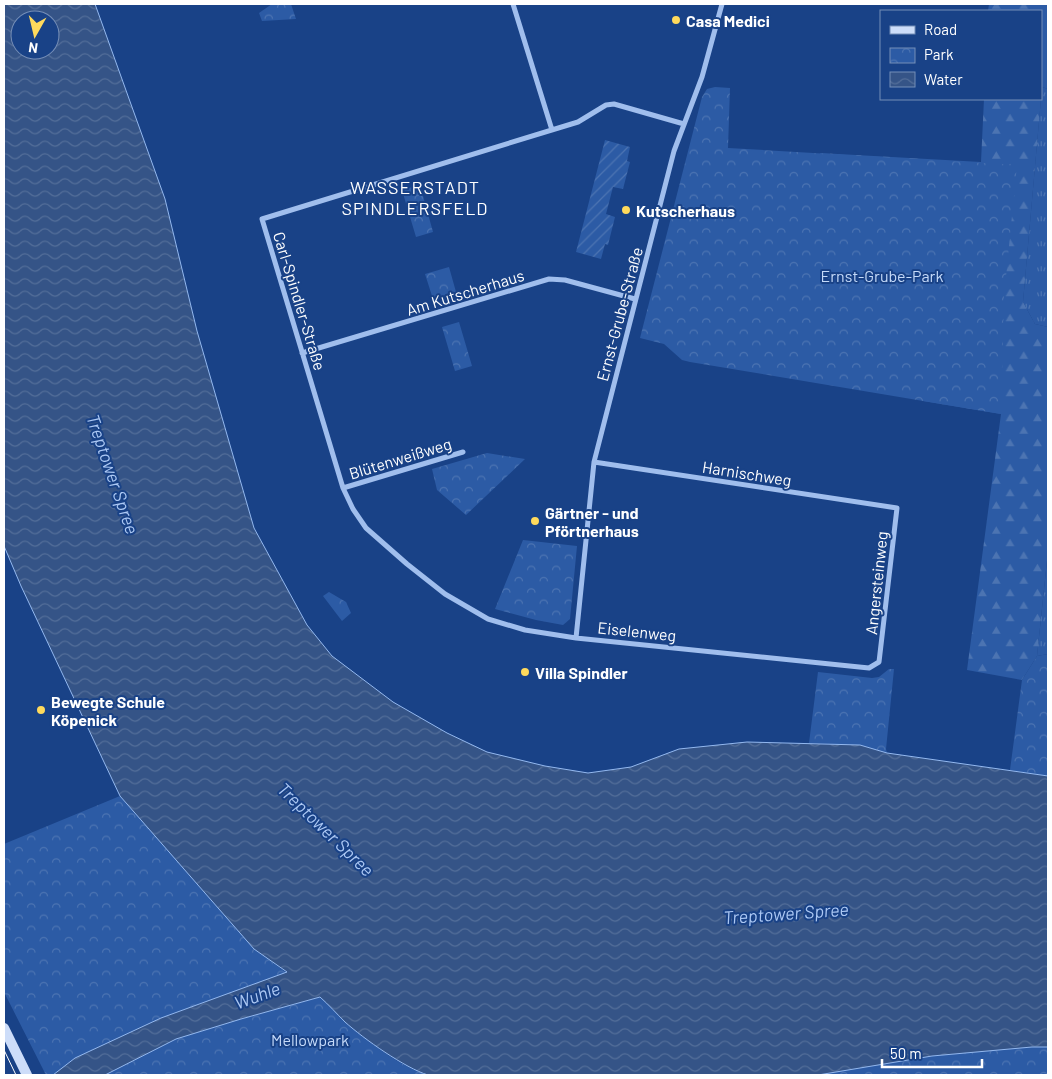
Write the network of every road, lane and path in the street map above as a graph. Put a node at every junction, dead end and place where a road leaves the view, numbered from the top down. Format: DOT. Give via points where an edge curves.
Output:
graph roads {
  1 [pos="514,4"];
  2 [pos="722,4"];
  3 [pos="684,124"];
  4 [pos="552,130"];
  5 [pos="635,299"];
  6 [pos="302,353"];
  7 [pos="463,452"];
  8 [pos="594,462"];
  9 [pos="343,488"];
  10 [pos="897,508"];
  11 [pos="407,564"];
  12 [pos="576,638"];
  13 [pos="879,662"];
  14 [pos="4,1028"];
  15 [pos="27,1075"];
  1 -- 4 [label="street"];
  2 -- 3 [label="street, Ernst-Grube-Straße" via="704,70"];
  3 -- 4 [label="street, Carl-Spindler-Straße" via="614,104 606,105 578,122"];
  3 -- 5 [label="street, Ernst-Grube-Straße"];
  4 -- 6 [label="street, Carl-Spindler-Straße" via="262,219"];
  5 -- 6 [label="street, Am Kutscherhaus" via="564,280 548,279"];
  5 -- 8 [label="street, Ernst-Grube-Straße"];
  6 -- 9 [label="street, Carl-Spindler-Straße"];
  7 -- 9 [label="street, Blütenweißweg"];
  8 -- 10 [label="street, Harnischweg"];
  8 -- 12 [label="street, Ernst-Grube-Straße"];
  9 -- 11 [label="street, Carl-Spindler-Straße" via="366,528"];
  10 -- 13 [label="street, Angersteinweg"];
  11 -- 12 [label="street, Eiselenweg" via="444,594 488,619 525,630"];
  12 -- 13 [label="street, Eiselenweg" via="869,668"];
  14 -- 15 [label="main road"];
}
